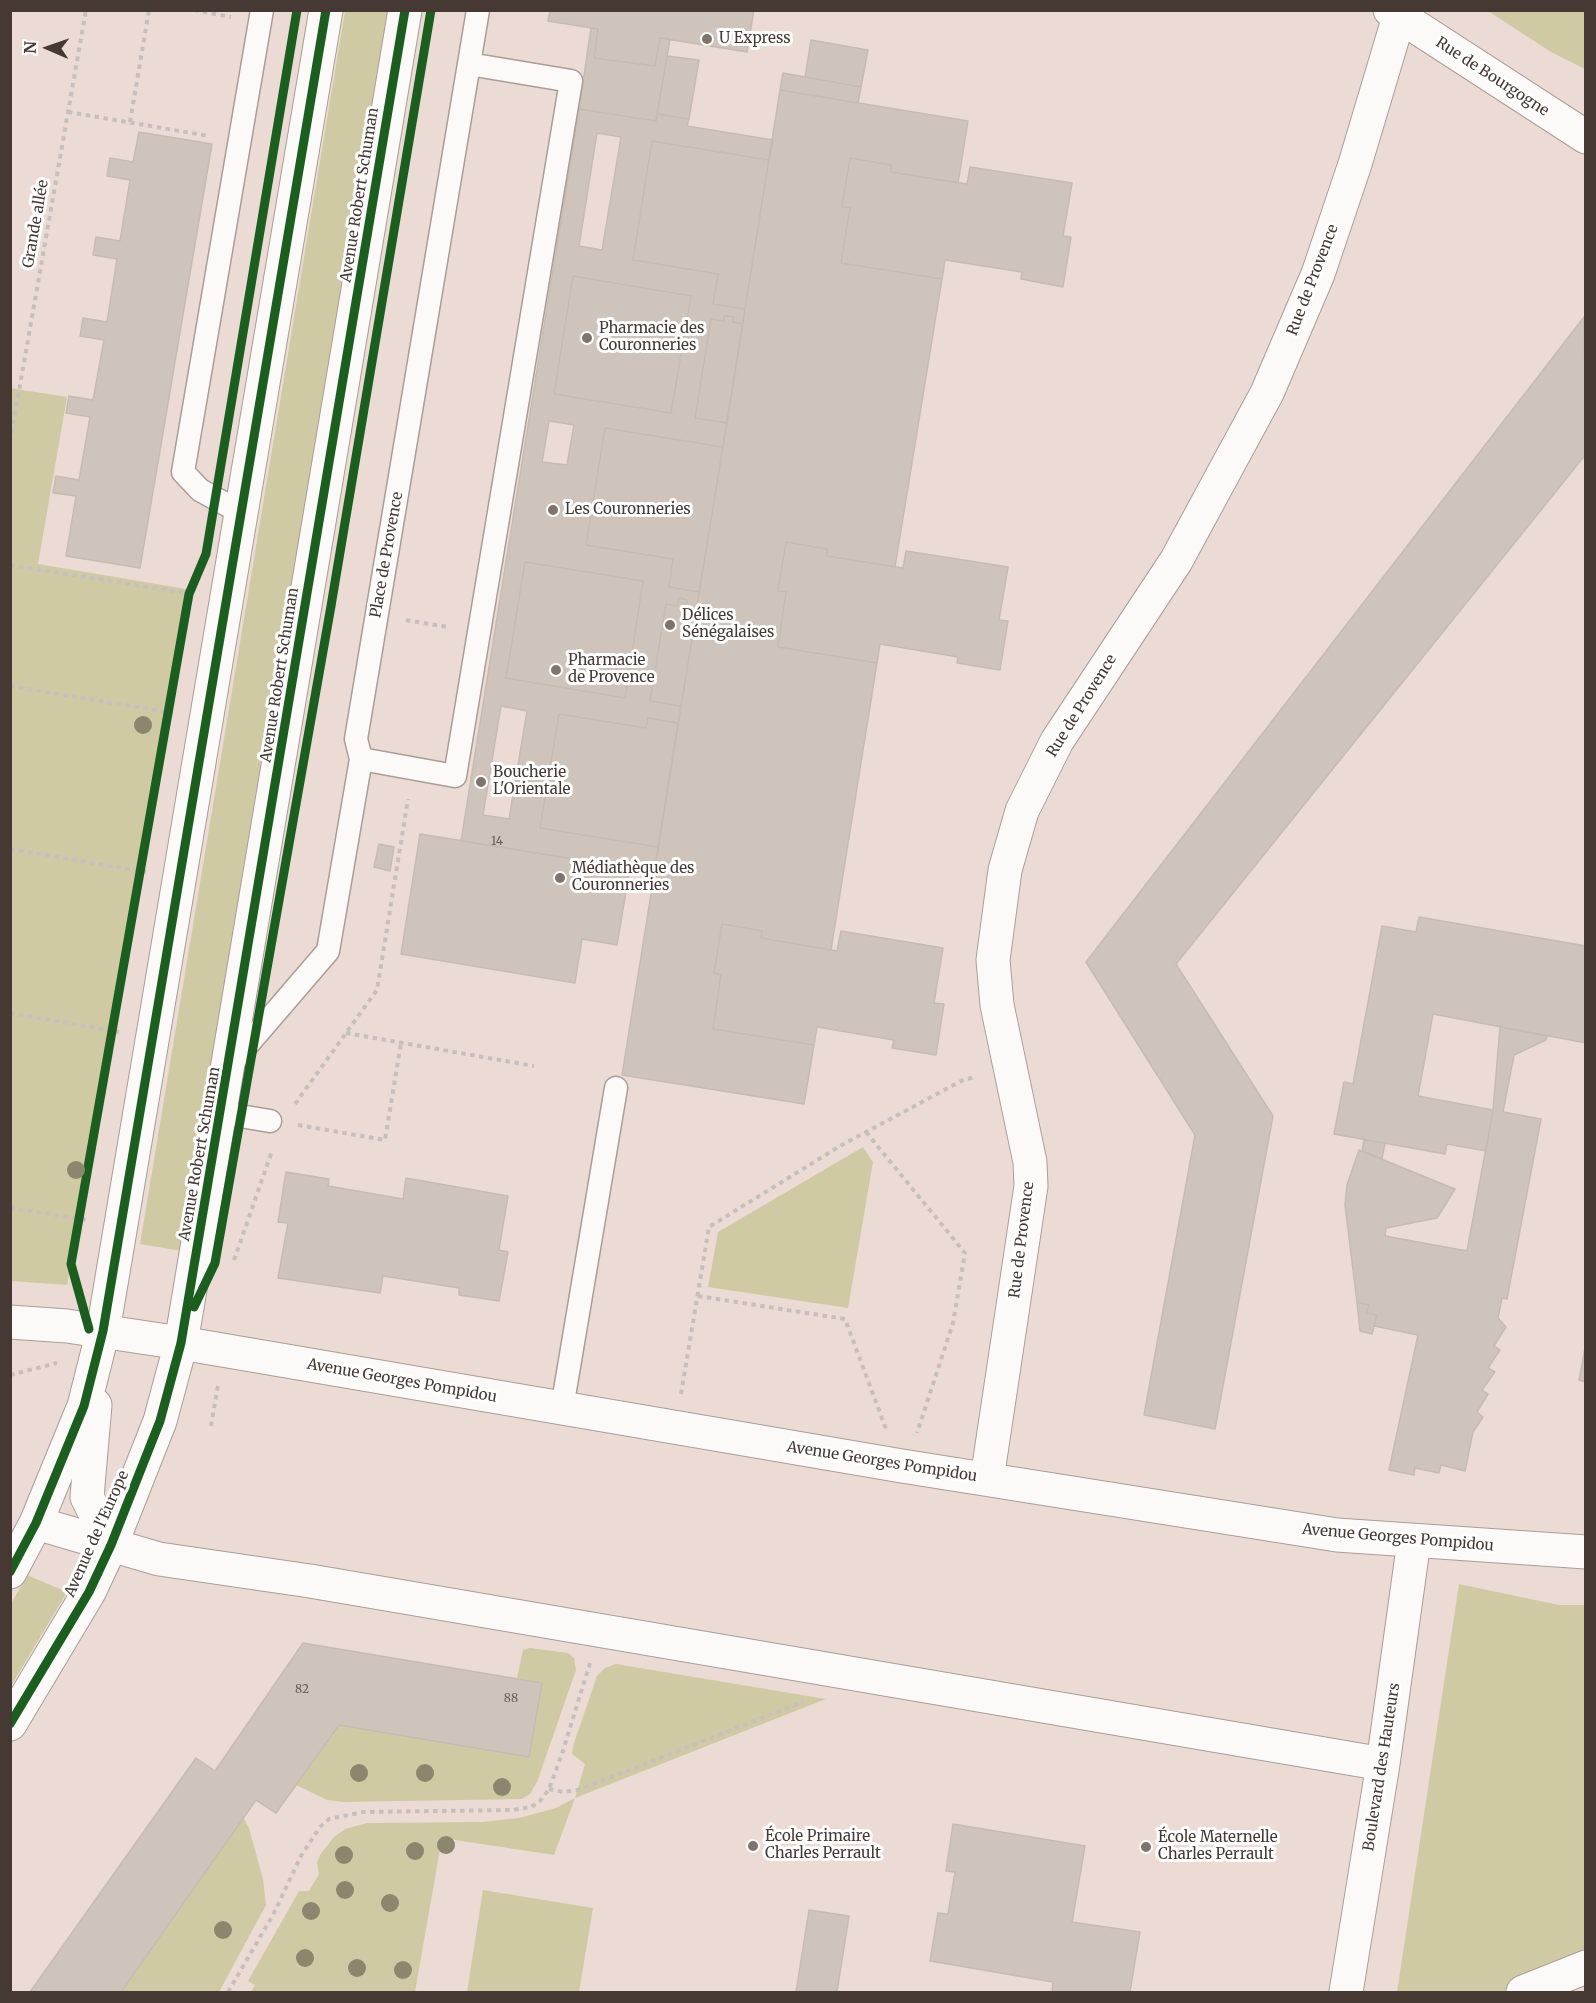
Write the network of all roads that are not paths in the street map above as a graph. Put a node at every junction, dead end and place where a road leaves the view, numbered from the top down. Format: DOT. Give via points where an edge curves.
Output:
graph roads {
  1 [pos="327,10"];
  2 [pos="405,10"];
  3 [pos="478,10"];
  4 [pos="1397,12"];
  5 [pos="261,16"];
  6 [pos="470,64"];
  7 [pos="1586,137"];
  8 [pos="240,512"];
  9 [pos="361,759"];
  10 [pos="230,1065"];
  11 [pos="616,1088"];
  12 [pos="222,1113"];
  13 [pos="276,1122"];
  14 [pos="10,1322"];
  15 [pos="101,1340"];
  16 [pos="182,1343"];
  17 [pos="561,1408"];
  18 [pos="987,1479"];
  19 [pos="36,1523"];
  20 [pos="1414,1541"];
  21 [pos="111,1545"];
  22 [pos="1586,1552"];
  23 [pos="10,1572"];
  24 [pos="10,1724"];
  25 [pos="1383,1764"];
  26 [pos="1586,1967"];
  27 [pos="1346,1992"];
  28 [pos="1523,1992"];
  1 -- 8 [label="street"];
  2 -- 10 [label="street, Avenue Robert Schuman"];
  3 -- 6 [label="lane, Place de Provence"];
  4 -- 7 [label="street, Rue de Bourgogne"];
  4 -- 18 [label="street, Rue de Provence" via="1355,164 1317,274 1267,393 1176,561 1057,741 1022,811 1005,870 993,960 997,1005 1030,1162 1031,1186"];
  5 -- 8 [label="lane" via="183,472 200,490"];
  6 -- 9 [label="lane, Place de Provence" via="356,739"];
  6 -- 9 [label="lane" via="571,81 454,776"];
  8 -- 15 [label="street"];
  9 -- 10 [label="lane, Place de Provence" via="328,951"];
  10 -- 12 [label="street, Avenue Robert Schuman"];
  11 -- 17 [label="lane"];
  12 -- 13 [label="lane"];
  12 -- 16 [label="street, Avenue Robert Schuman"];
  14 -- 15 [label="street"];
  15 -- 16 [label="street"];
  15 -- 19 [label="street" via="84,1406"];
  15 -- 21 [label="street" via="87,1497"];
  16 -- 17 [label="street, Avenue Georges Pompidou"];
  16 -- 21 [label="street, Avenue de l'Europe" via="160,1421"];
  17 -- 18 [label="street, Avenue Georges Pompidou" via="676,1427 905,1452"];
  18 -- 20 [label="street, Avenue Georges Pompidou" via="1337,1536"];
  19 -- 21 [label="street"];
  19 -- 23 [label="street"];
  20 -- 22 [label="street, Avenue Georges Pompidou"];
  20 -- 25 [label="street, Boulevard des Hauteurs"];
  21 -- 24 [label="street, Avenue de l'Europe" via="89,1592"];
  21 -- 25 [label="street" via="159,1559 1059,1706"];
  25 -- 27 [label="street, Boulevard des Hauteurs"];
  26 -- 28 [label="street"];
}
